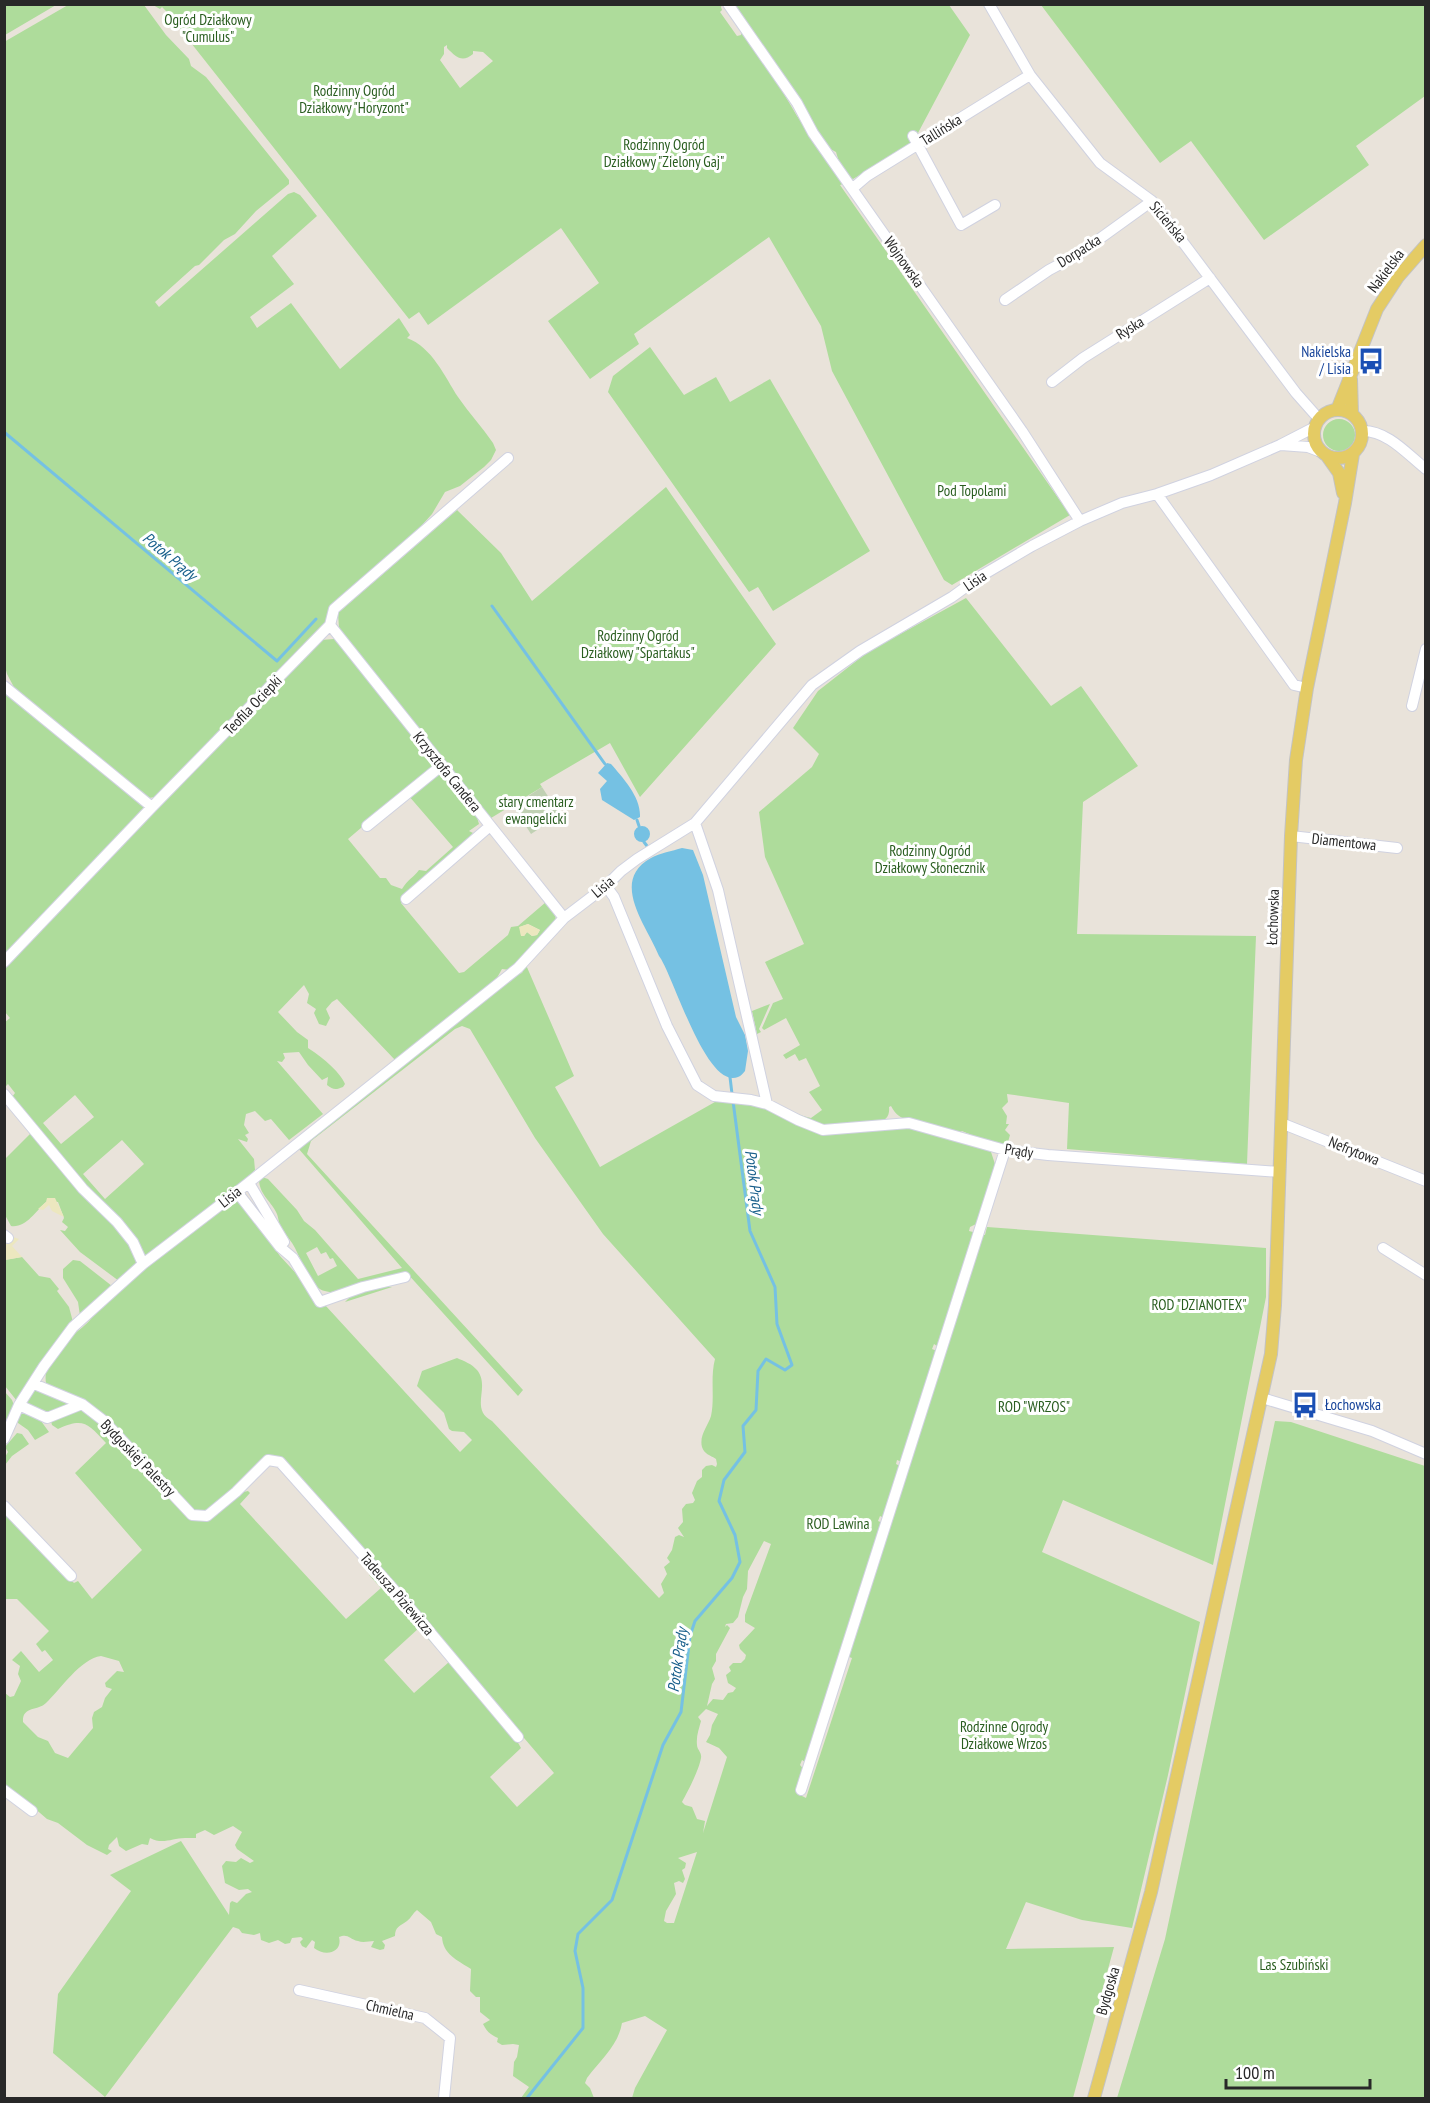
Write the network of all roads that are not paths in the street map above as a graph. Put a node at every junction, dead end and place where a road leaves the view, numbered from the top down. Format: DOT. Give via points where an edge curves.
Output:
graph roads {
  1 [pos="728,4"];
  2 [pos="989,4"];
  3 [pos="1030,75"];
  4 [pos="915,141"];
  5 [pos="853,188"];
  6 [pos="1152,201"];
  7 [pos="995,205"];
  8 [pos="1425,245"];
  9 [pos="1210,278"];
  10 [pos="1005,300"];
  11 [pos="1351,372"];
  12 [pos="1052,382"];
  13 [pos="1337,410"];
  14 [pos="1352,414"];
  15 [pos="1317,423"];
  16 [pos="1363,431"];
  17 [pos="1280,445"];
  18 [pos="1324,454"];
  19 [pos="1353,454"];
  20 [pos="507,458"];
  21 [pos="1425,469"];
  22 [pos="1157,494"];
  23 [pos="1345,503"];
  24 [pos="1080,521"];
  25 [pos="330,625"];
  26 [pos="1425,649"];
  27 [pos="4,686"];
  28 [pos="1307,688"];
  29 [pos="1412,706"];
  30 [pos="441,766"];
  31 [pos="152,807"];
  32 [pos="695,822"];
  33 [pos="367,826"];
  34 [pos="490,826"];
  35 [pos="1290,836"];
  36 [pos="1397,848"];
  37 [pos="606,886"];
  38 [pos="406,899"];
  39 [pos="564,918"];
  40 [pos="4,962"];
  41 [pos="4,1094"];
  42 [pos="767,1104"];
  43 [pos="1281,1123"];
  44 [pos="1005,1150"];
  45 [pos="1280,1172"];
  46 [pos="1425,1181"];
  47 [pos="249,1183"];
  48 [pos="237,1191"];
  49 [pos="1383,1248"];
  50 [pos="293,1258"];
  51 [pos="143,1264"];
  52 [pos="1425,1275"];
  53 [pos="405,1277"];
  54 [pos="34,1384"];
  55 [pos="1262,1398"];
  56 [pos="82,1404"];
  57 [pos="19,1405"];
  58 [pos="4,1439"];
  59 [pos="1425,1454"];
  60 [pos="268,1460"];
  61 [pos="4,1506"];
  62 [pos="71,1576"];
  63 [pos="518,1737"];
  64 [pos="4,1790"];
  65 [pos="801,1790"];
  66 [pos="32,1811"];
  67 [pos="1151,1892"];
  68 [pos="299,1990"];
  69 [pos="444,2098"];
  70 [pos="1094,2098"];
  1 -- 5 [label="street, Wojnowska"];
  2 -- 3 [label="street, Sicieńska"];
  3 -- 4 [label="street, Tallińska"];
  3 -- 6 [label="street, Sicieńska" via="1100,163"];
  4 -- 5 [label="street, Tallińska"];
  4 -- 7 [label="street" via="961,225"];
  5 -- 24 [label="street, Wojnowska"];
  6 -- 9 [label="street, Sicieńska"];
  6 -- 10 [label="street, Dorpacka"];
  8 -- 11 [label="main road, Nakielska" via="1398,277 1374,316"];
  9 -- 12 [label="street, Ryska" via="1083,358"];
  9 -- 15 [label="street, Sicieńska"];
  11 -- 13 [label="main road"];
  11 -- 14 [label="main road"];
  13 -- 14 [label="main road"];
  13 -- 15 [label="main road" via="1328,412"];
  14 -- 16 [label="main road"];
  15 -- 17 [label="street, Lisia"];
  15 -- 18 [label="main road" via="1314,440"];
  16 -- 19 [label="main road" via="1361,444"];
  16 -- 21 [label="street" via="1383,434"];
  17 -- 18 [label="street, Lisia" via="1308,447"];
  17 -- 22 [label="street, Lisia"];
  18 -- 19 [label="main road" via="1340,459"];
  18 -- 23 [label="main road, Łochowska" via="1339,473"];
  19 -- 23 [label="main road, Łochowska"];
  20 -- 25 [label="street, Teofila Ociepki" via="334,609"];
  22 -- 24 [label="street, Lisia" via="1122,503"];
  22 -- 28 [label="street" via="1294,685"];
  23 -- 28 [label="main road, Łochowska"];
  24 -- 32 [label="street, Lisia" via="981,576 860,651 812,686"];
  25 -- 30 [label="street, Krzysztofa Candera"];
  25 -- 31 [label="street, Teofila Ociepki"];
  26 -- 29 [label="street"];
  27 -- 31 [label="street"];
  28 -- 35 [label="main road, Łochowska"];
  30 -- 33 [label="street"];
  30 -- 34 [label="street, Krzysztofa Candera"];
  31 -- 40 [label="street, Teofila Ociepki"];
  32 -- 37 [label="street, Lisia" via="637,859"];
  32 -- 42 [label="street" via="718,890"];
  34 -- 38 [label="street"];
  34 -- 39 [label="street, Krzysztofa Candera"];
  35 -- 36 [label="street, Diamentowa"];
  35 -- 43 [label="main road, Łochowska"];
  37 -- 39 [label="street, Lisia"];
  37 -- 42 [label="street, Prądy" via="697,1085 714,1096"];
  39 -- 47 [label="street, Lisia" via="518,968"];
  41 -- 51 [label="street" via="82,1189 128,1235"];
  42 -- 44 [label="street, Prądy" via="823,1130 909,1123"];
  43 -- 45 [label="main road, Łochowska"];
  43 -- 46 [label="street, Nefrytowa"];
  44 -- 45 [label="street, Prądy"];
  44 -- 65 [label="street"];
  45 -- 55 [label="main road, Łochowska" via="1273,1341"];
  47 -- 48 [label="street, Lisia"];
  47 -- 50 [label="street"];
  48 -- 50 [label="street"];
  48 -- 51 [label="street, Lisia"];
  49 -- 52 [label="street"];
  50 -- 53 [label="street" via="321,1302"];
  51 -- 54 [label="street, Lisia" via="73,1328"];
  54 -- 56 [label="street, Bydgoskiej Palestry"];
  54 -- 57 [label="street, Lisia"];
  55 -- 59 [label="street" via="1364,1428"];
  55 -- 67 [label="main road, Łochowska"];
  56 -- 57 [label="street" via="47,1419"];
  56 -- 60 [label="street, Bydgoskiej Palestry" via="104,1421 192,1515 207,1516"];
  57 -- 58 [label="street, Lisia"];
  60 -- 63 [label="street, Tadeusza Piziewicza" via="280,1462"];
  61 -- 62 [label="street"];
  64 -- 66 [label="street"];
  67 -- 70 [label="main road, Bydgoska"];
  68 -- 69 [label="street, Chmielna" via="425,2018 436,2026 450,2038"];
}
